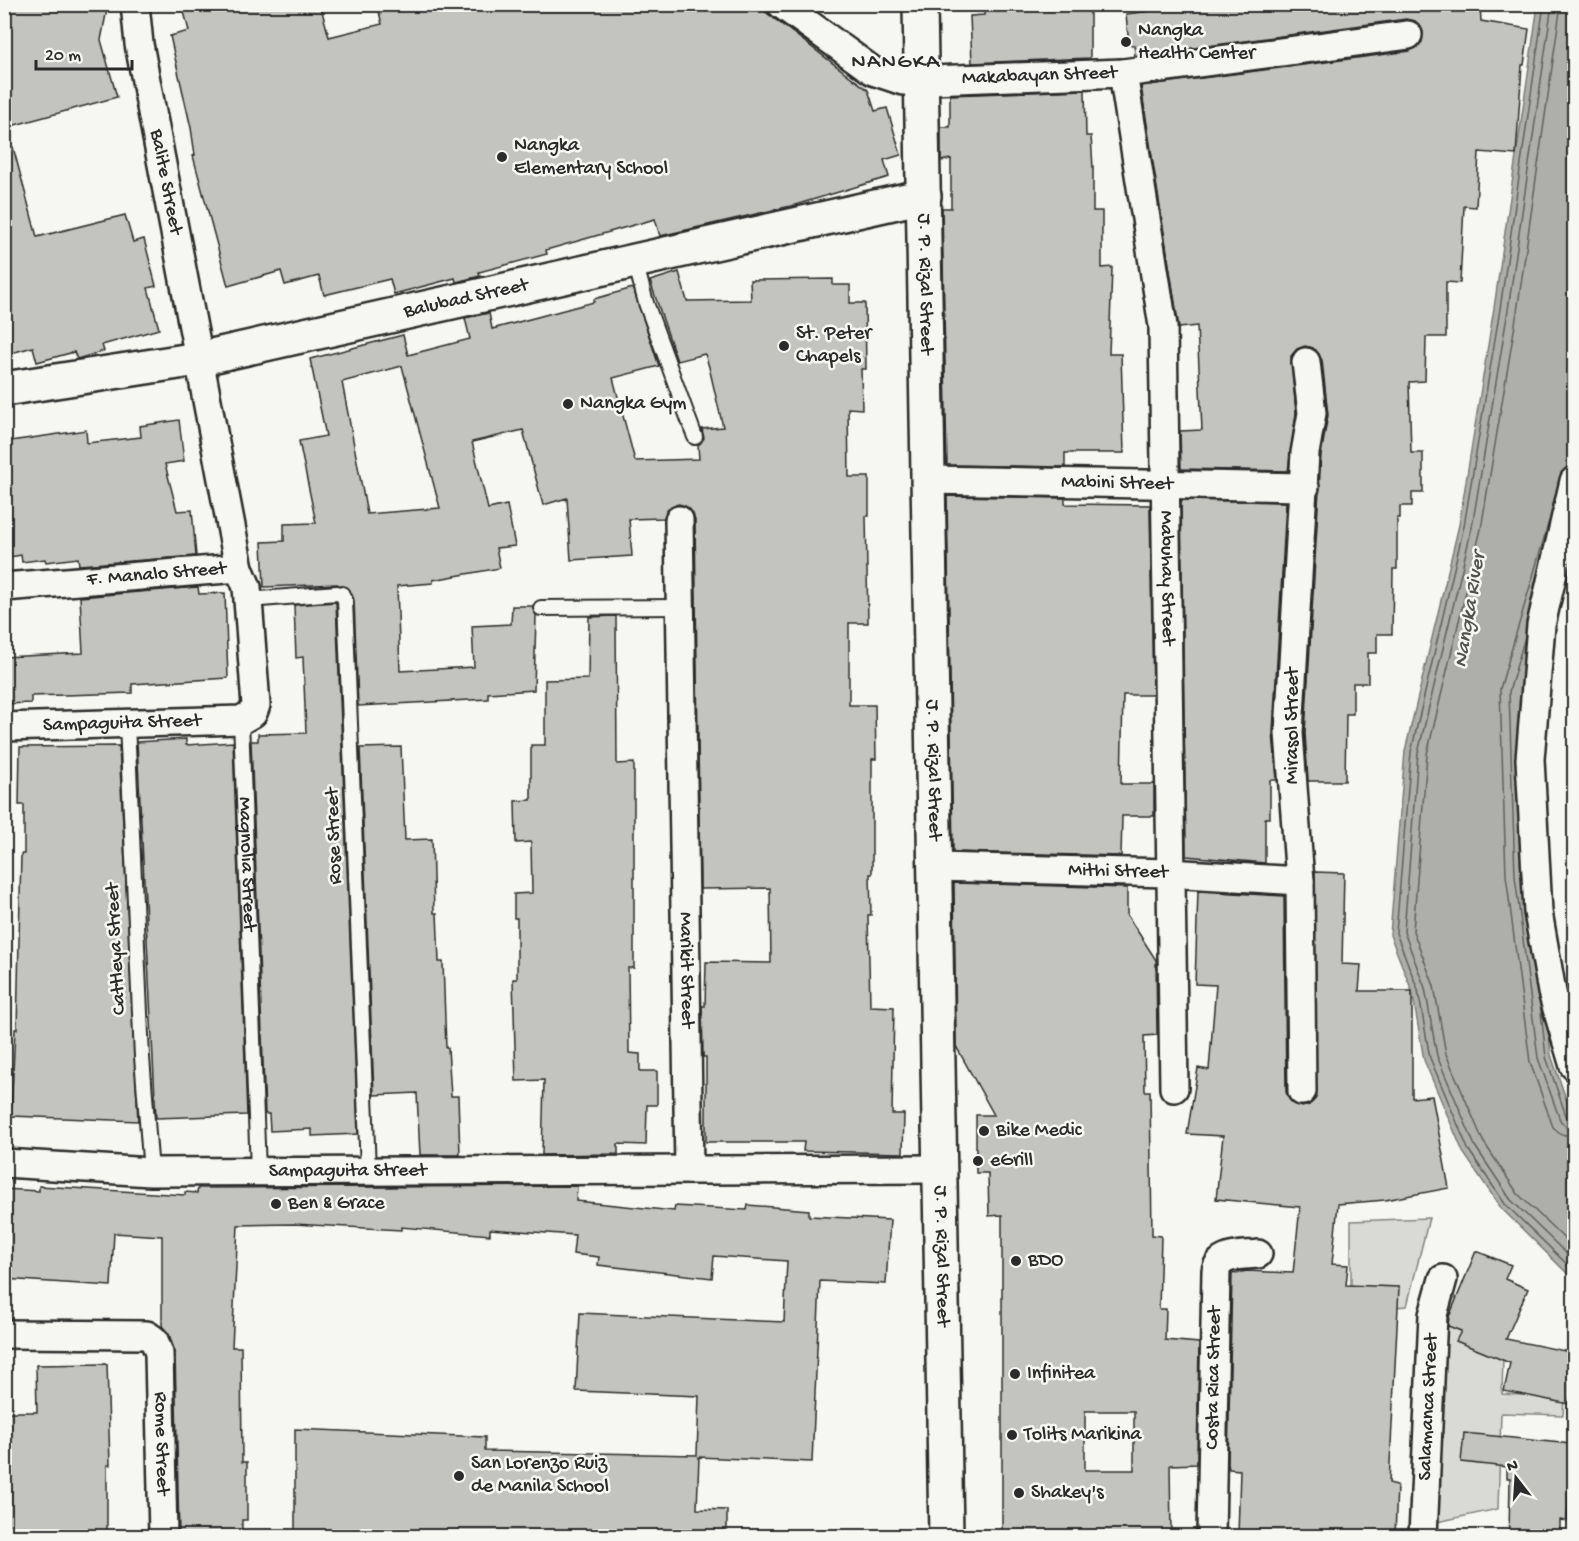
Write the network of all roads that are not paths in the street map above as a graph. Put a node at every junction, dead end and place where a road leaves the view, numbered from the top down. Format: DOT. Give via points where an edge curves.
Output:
graph roads {
  1 [pos="135,4"];
  2 [pos="781,4"];
  3 [pos="920,4"];
  4 [pos="1408,35"];
  5 [pos="1123,73"];
  6 [pos="921,82"];
  7 [pos="924,196"];
  8 [pos="635,261"];
  9 [pos="198,359"];
  10 [pos="1306,362"];
  11 [pos="4,389"];
  12 [pos="695,437"];
  13 [pos="928,480"];
  14 [pos="1575,481"];
  15 [pos="1167,485"];
  16 [pos="1305,487"];
  17 [pos="679,520"];
  18 [pos="239,568"];
  19 [pos="4,587"];
  20 [pos="248,600"];
  21 [pos="681,607"];
  22 [pos="541,608"];
  23 [pos="241,720"];
  24 [pos="127,724"];
  25 [pos="4,727"];
  26 [pos="935,867"];
  27 [pos="1169,873"];
  28 [pos="1300,881"];
  29 [pos="1575,1066"];
  30 [pos="1174,1088"];
  31 [pos="1302,1091"];
  32 [pos="4,1163"];
  33 [pos="940,1169"];
  34 [pos="368,1170"];
  35 [pos="689,1170"];
  36 [pos="258,1171"];
  37 [pos="151,1172"];
  38 [pos="1258,1254"];
  39 [pos="1443,1279"];
  40 [pos="4,1334"];
  41 [pos="163,1536"];
  42 [pos="946,1536"];
  43 [pos="1211,1536"];
  44 [pos="1423,1536"];
  1 -- 9 [label="street, Balite Street" via="139,44"];
  2 -- 6 [label="street, Makabayan Street" via="873,71 894,80"];
  3 -- 6 [label="main road, J. P. Rizal Street"];
  4 -- 5 [label="street, Makabayan Street"];
  5 -- 6 [label="street, Makabayan Street"];
  5 -- 15 [label="street, Mabuhay Street" via="1163,326"];
  6 -- 7 [label="main road, J. P. Rizal Street"];
  7 -- 8 [label="main road, Balubad Street"];
  7 -- 13 [label="main road, J. P. Rizal Street"];
  8 -- 9 [label="main road, Balubad Street"];
  8 -- 12 [label="lane" via="646,303"];
  9 -- 11 [label="main road, Balubad Street"];
  9 -- 18 [label="street, F. Manalo Street"];
  10 -- 16 [label="street, Mirasol Street" via="1312,413 1305,453"];
  13 -- 15 [label="street, Mabini Street"];
  13 -- 26 [label="main road, J. P. Rizal Street"];
  14 -- 29 [label="street" via="1541,626 1530,759 1538,912 1552,992"];
  15 -- 16 [label="street, Mabini Street"];
  15 -- 27 [label="street, Mabuhay Street"];
  16 -- 28 [label="street, Mirasol Street" via="1289,733"];
  17 -- 21 [label="street, Marikit Street"];
  18 -- 19 [label="street, F. Manalo Street"];
  18 -- 20 [label="street"];
  20 -- 23 [label="street" via="257,698 253,713"];
  20 -- 34 [label="lane, Rose Street" via="337,593 345,600"];
  21 -- 22 [label="lane"];
  21 -- 35 [label="street, Marikit Street"];
  23 -- 24 [label="street, Sampaguita Street"];
  23 -- 36 [label="lane, Magnolia Street"];
  24 -- 25 [label="street, Sampaguita Street"];
  24 -- 37 [label="lane, Cattleya Street"];
  26 -- 27 [label="street, Mithi Street"];
  26 -- 33 [label="main road, J. P. Rizal Street"];
  27 -- 28 [label="street, Mithi Street"];
  27 -- 30 [label="street, Mabuhay Street"];
  28 -- 31 [label="street, Mirasol Street"];
  32 -- 37 [label="street, Sampaguita Street"];
  33 -- 35 [label="street"];
  33 -- 42 [label="main road, J. P. Rizal Street"];
  34 -- 35 [label="street, Sampaguita Street"];
  34 -- 36 [label="street, Sampaguita Street"];
  36 -- 37 [label="street, Sampaguita Street"];
  38 -- 43 [label="street, Costa Rica Street" via="1223,1259 1217,1264"];
  39 -- 44 [label="street, Salamanca Street" via="1433,1315"];
  40 -- 41 [label="street, Rome Street" via="147,1335 154,1340 159,1353"];
}
